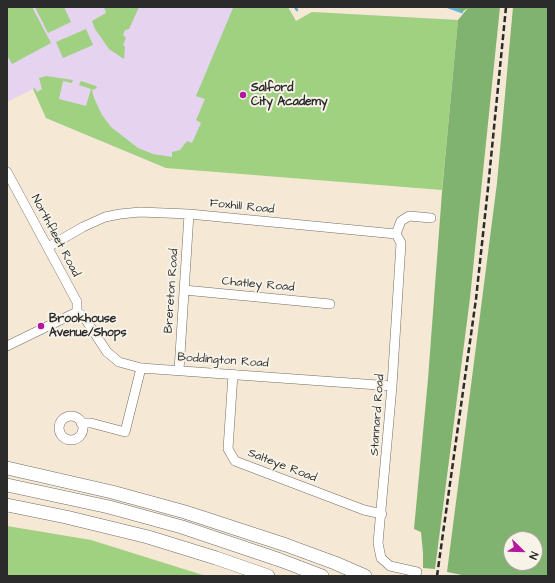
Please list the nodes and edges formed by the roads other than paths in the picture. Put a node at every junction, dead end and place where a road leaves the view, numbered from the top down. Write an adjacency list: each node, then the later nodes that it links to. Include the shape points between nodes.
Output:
1 (7, 172): 5 (street, Northfleet Road)
2 (189, 214): 4 (street, Foxhill Road); 5 (street, Foxhill Road, via 140,212 105,217); 6 (street, Brereton Road)
3 (431, 218): 4 (street, via 409,216 401,221)
4 (396, 234): 13 (street, Stannard Road, via 400,243)
5 (48, 247): 8 (street, Northfleet Road, via 76,302)
6 (184, 290): 7 (street, Chatley Road); 11 (street, Brereton Road)
7 (330, 304)
8 (77, 312): 9 (street); 10 (street, Boddington Road, via 84,317 107,352 119,362)
9 (7, 346)
10 (141, 368): 11 (street, Boddington Road); 14 (street, via 125,432 91,423)
11 (179, 370): 12 (street, Boddington Road)
12 (233, 374): 13 (street, Boddington Road); 18 (street, Salteye Road, via 228,449 235,461 364,510)
13 (392, 386): 18 (street, Stannard Road)
14 (81, 423)
15 (7, 468): 22 (highway, via 185,512 286,545)
16 (7, 485): 21 (highway, via 109,507 182,528)
17 (7, 505): 20 (highway, via 148,537)
18 (382, 514): 19 (street, Stannard Road, via 378,543 381,558 390,566)
19 (417, 572)
20 (268, 576)
21 (322, 576)
22 (365, 576)

